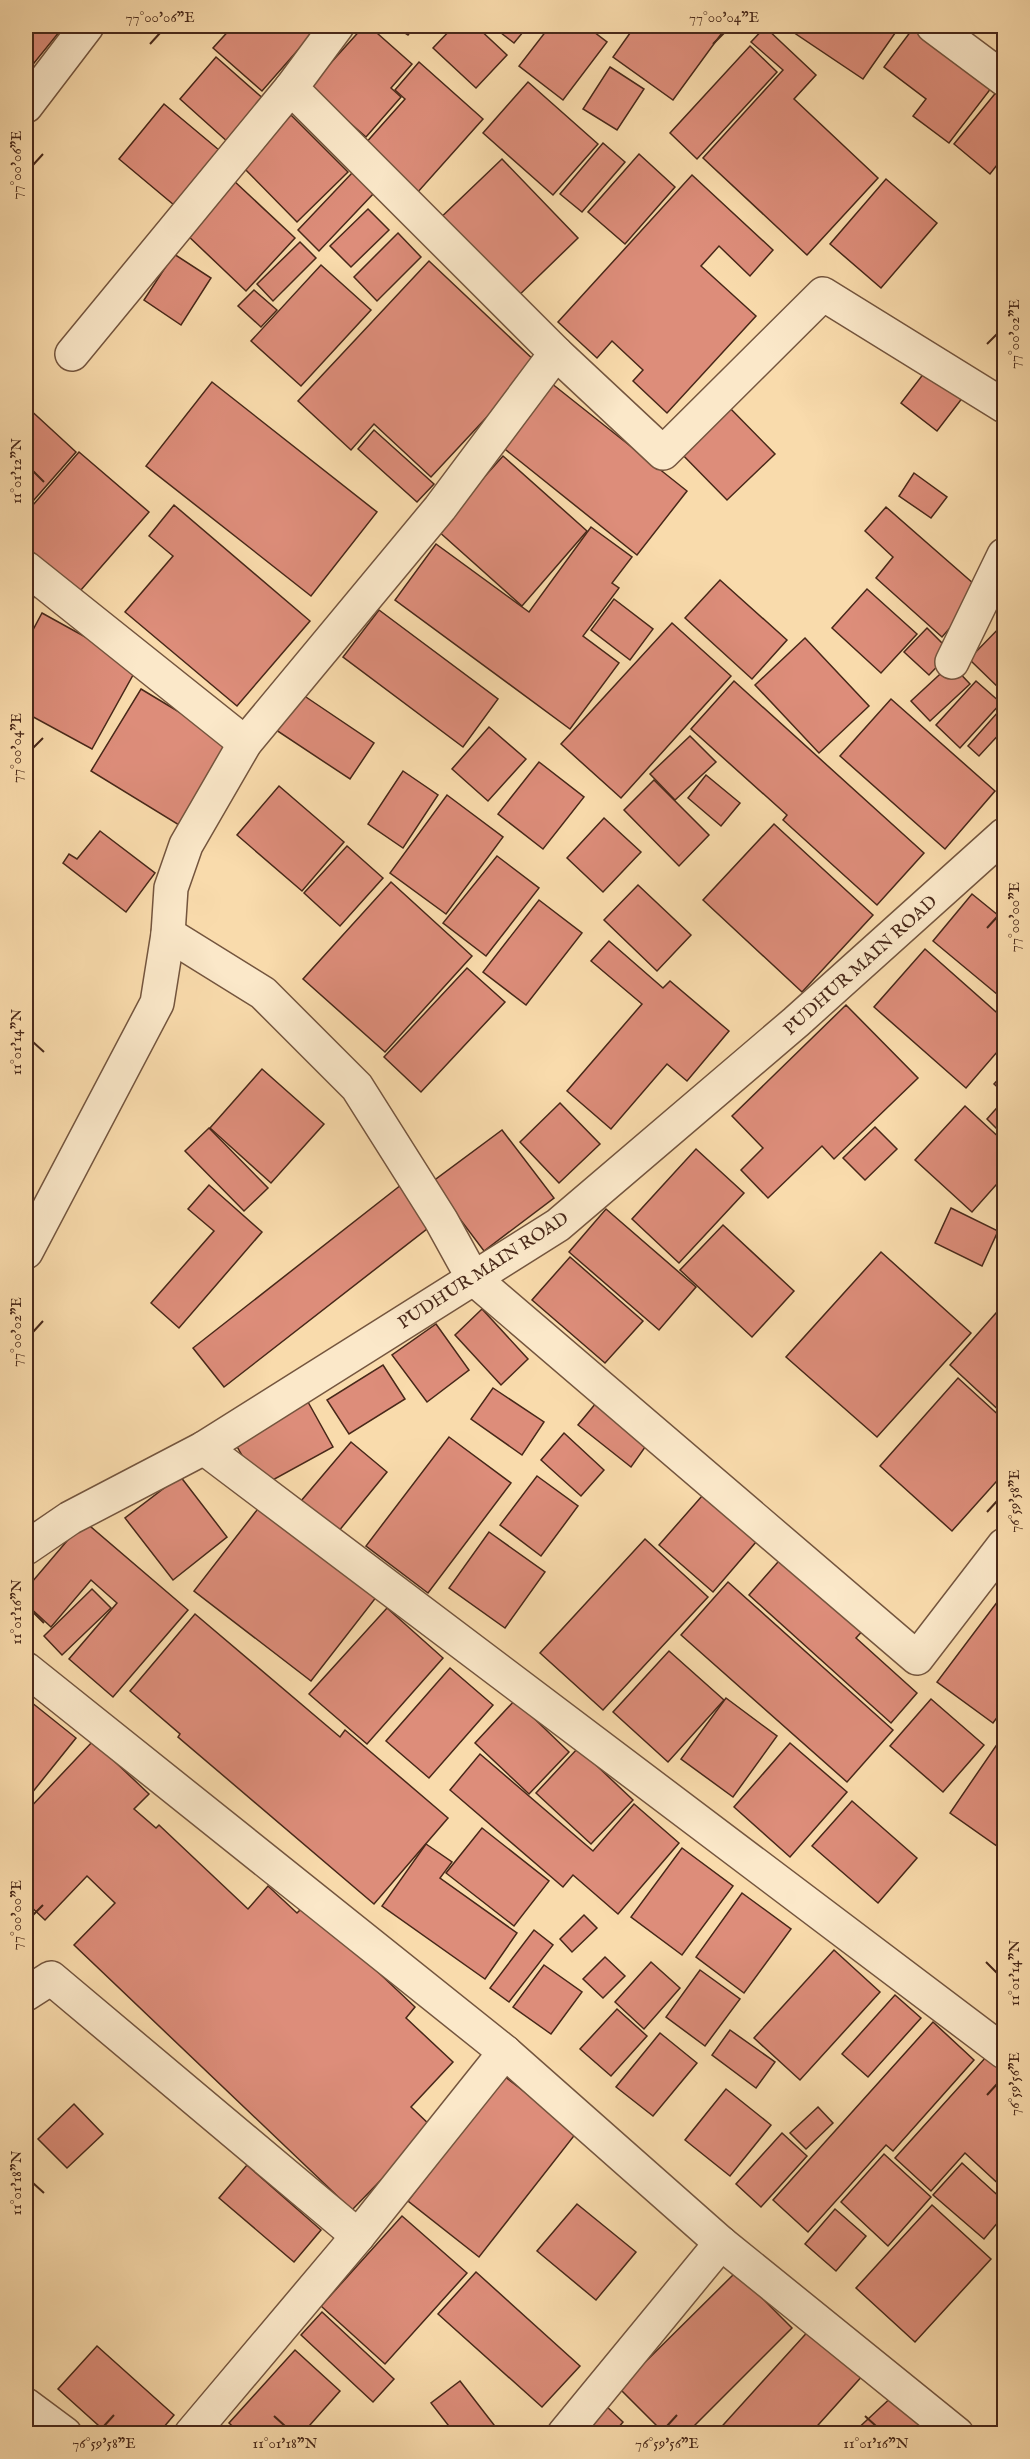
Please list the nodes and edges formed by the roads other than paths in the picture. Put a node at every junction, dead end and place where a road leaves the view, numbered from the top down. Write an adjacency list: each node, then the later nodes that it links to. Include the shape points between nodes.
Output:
1 (87, 26): 6 (street)
2 (337, 26): 5 (street)
3 (933, 26): 4 (street)
4 (1005, 79)
5 (291, 88): 7 (street); 8 (street)
6 (26, 106)
7 (556, 353): 9 (street, via 663,453 823,294); 13 (street, via 440,508)
8 (72, 354)
9 (1005, 406)
10 (1005, 555): 12 (street)
11 (26, 568): 13 (street)
12 (952, 662)
13 (245, 742): 15 (street, via 186,845 171,888)
14 (1005, 835): 17 (street, PUDHUR MAIN ROAD, via 796,1022 558,1225)
15 (168, 934): 16 (street, via 157,1003); 17 (street, via 263,993 357,1087)
16 (26, 1252)
17 (473, 1278): 18 (street, PUDHUR MAIN ROAD); 20 (street, via 917,1658)
18 (204, 1448): 19 (street, PUDHUR MAIN ROAD, via 70,1518); 24 (street)
19 (26, 1548)
20 (1000, 1561)
21 (26, 1669): 23 (street)
22 (26, 1994): 25 (street, via 51,1978)
23 (505, 2052): 25 (street); 26 (street)
24 (1005, 2052)
25 (358, 2236): 29 (street)
26 (721, 2243): 30 (street); 31 (street)
27 (26, 2405): 28 (street)
28 (65, 2433)
29 (191, 2433)
30 (564, 2433)
31 (957, 2433)

